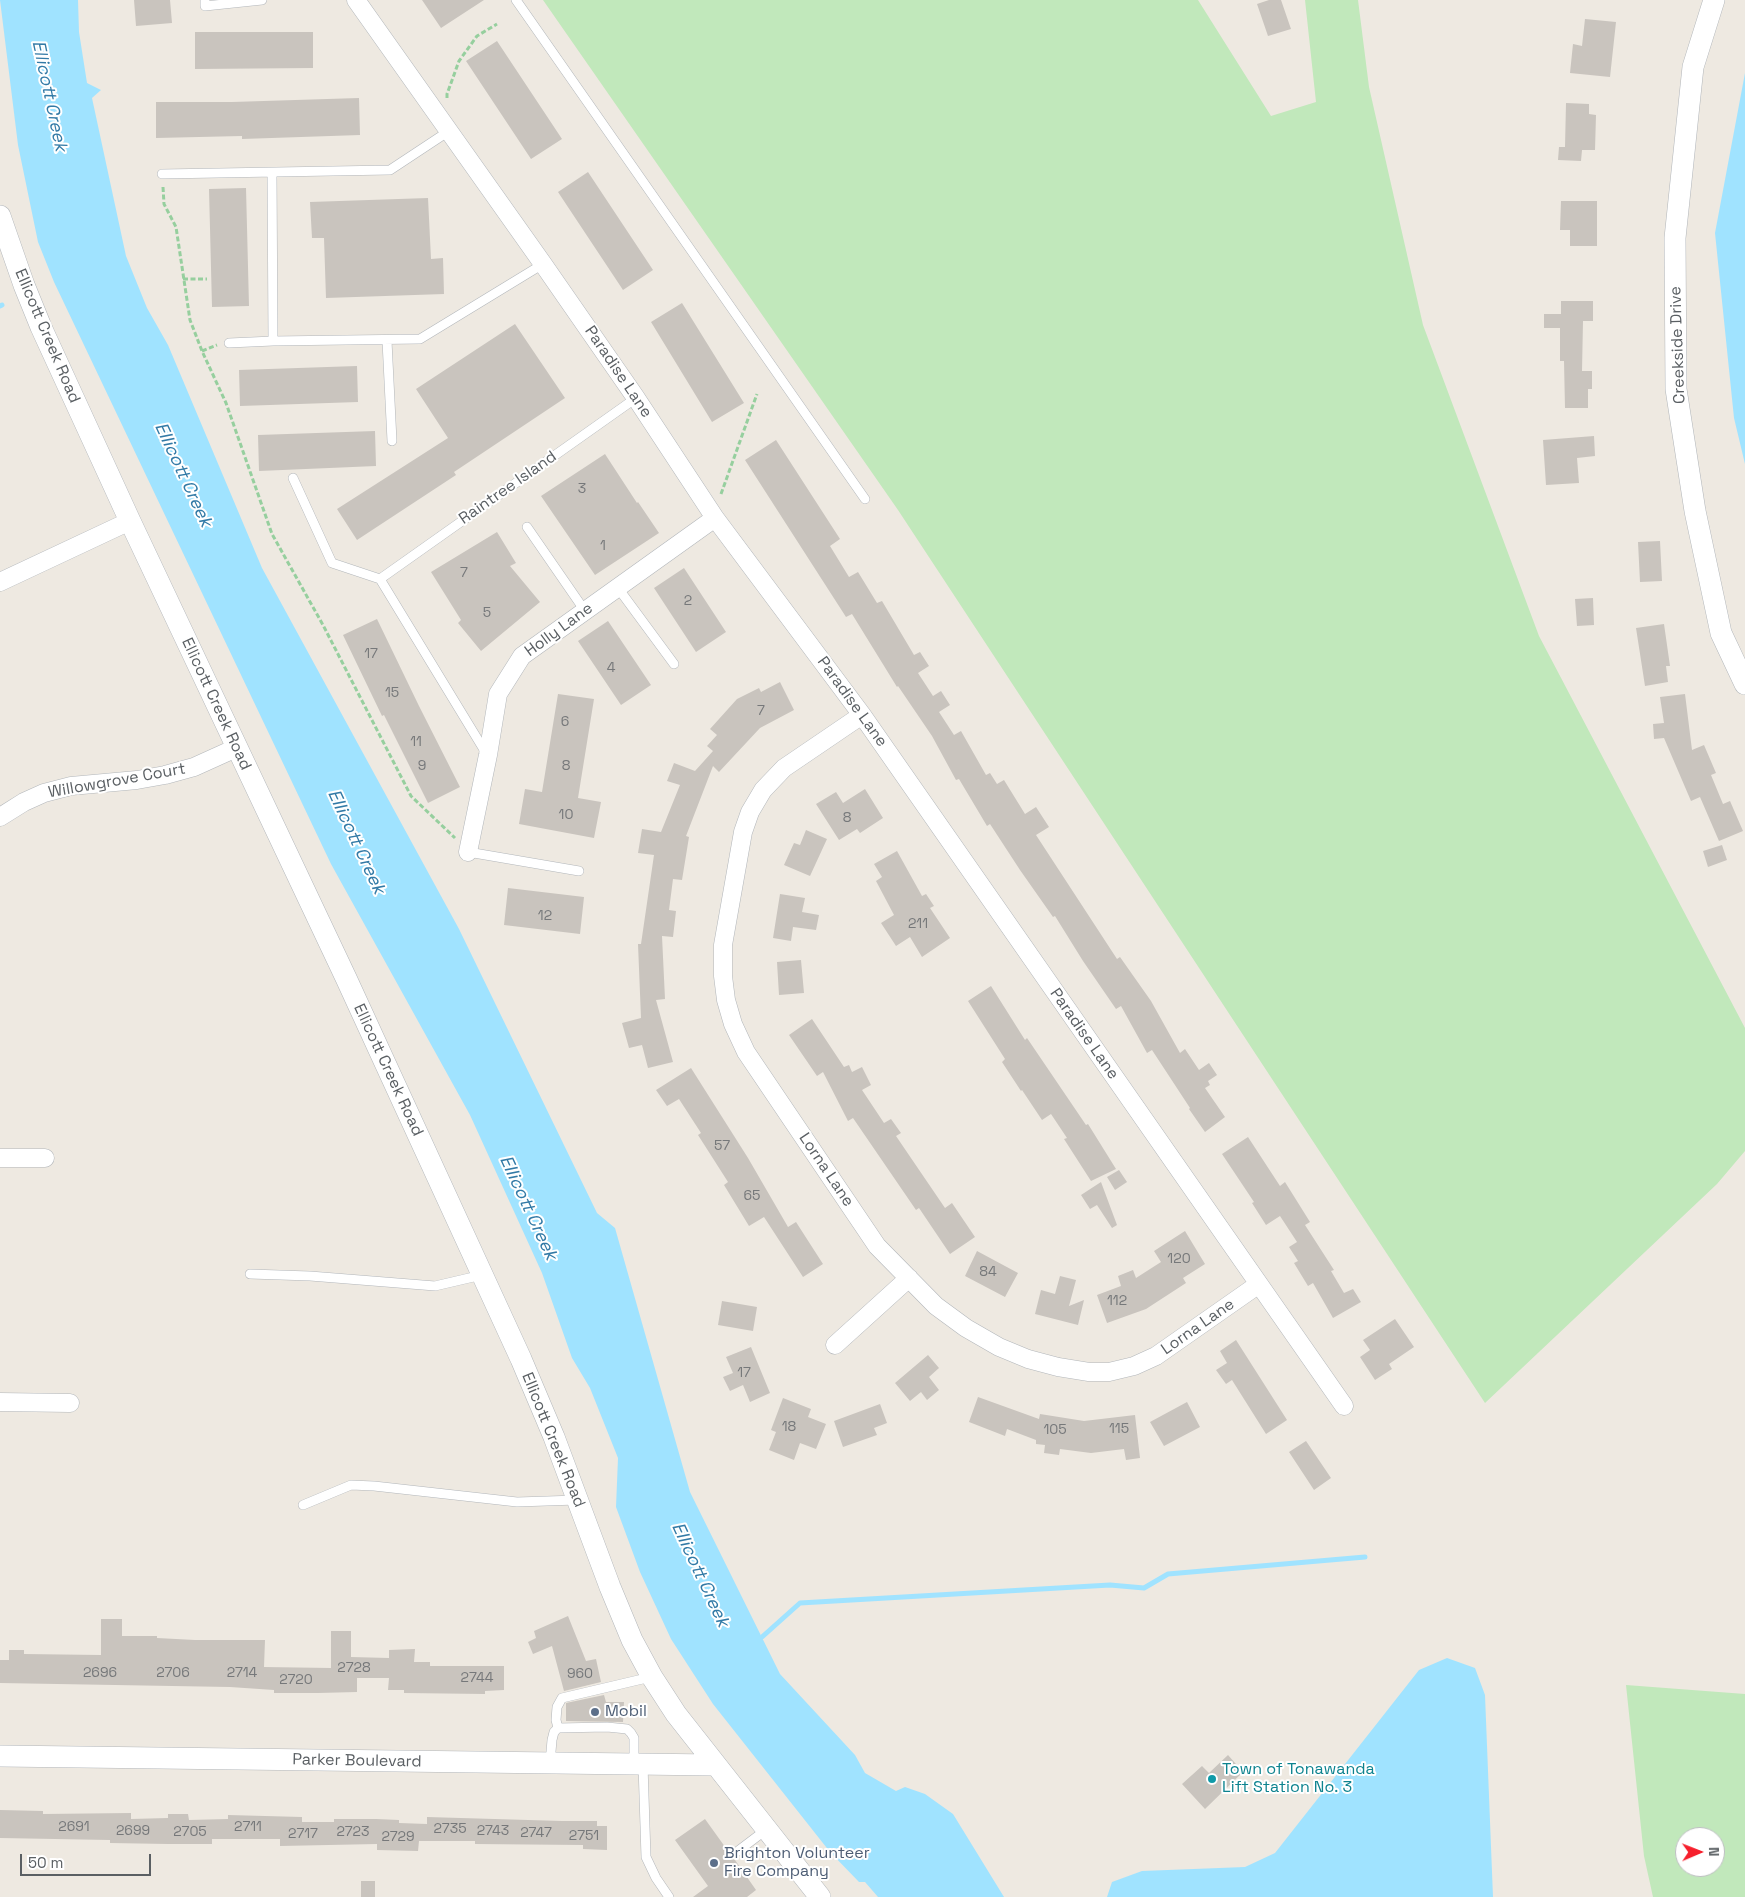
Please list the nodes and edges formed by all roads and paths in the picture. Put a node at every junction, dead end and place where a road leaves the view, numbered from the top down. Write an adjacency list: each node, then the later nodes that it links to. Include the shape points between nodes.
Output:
1 (205, 0): 2 (lane, via 205,6)
2 (262, 0)
3 (356, 0): 7 (street, Paradise Lane)
4 (516, 0): 22 (lane)
5 (1714, 0): 31 (street, Creekside Drive, via 1693,67 1675,238 1676,389 1695,512 1721,634)
6 (497, 24): 7 (path, via 477,36 459,61 447,94)
7 (449, 131): 8 (lane, via 390,170); 11 (street, Paradise Lane)
8 (272, 173): 9 (lane); 14 (lane)
9 (162, 174): 13 (path, via 164,204 176,227)
10 (0, 216): 24 (street, Ellicott Creek Road, via 41,327)
11 (543, 264): 15 (lane, via 420,340); 19 (street, Paradise Lane)
12 (207, 279): 13 (path)
13 (183, 280): 17 (path, via 190,320)
14 (273, 341): 15 (lane); 16 (lane)
15 (387, 341): 20 (lane)
16 (225, 344): 17 (path)
17 (202, 350): 36 (path, via 226,403 272,534 411,796)
18 (757, 394): 23 (path)
19 (636, 398): 23 (street, Paradise Lane); 26 (lane, Raintree Island)
20 (392, 441)
21 (293, 478): 26 (lane, via 332,563)
22 (865, 499)
23 (715, 518): 28 (street, Holly Lane); 32 (street, Paradise Lane)
24 (130, 521): 27 (street); 33 (street, Ellicott Creek Road)
25 (527, 527): 29 (lane)
26 (380, 579): 34 (lane)
27 (0, 582)
28 (618, 588): 29 (street, Holly Lane); 30 (lane)
29 (585, 611): 34 (street, Holly Lane, via 522,656 498,694)
30 (674, 664)
31 (1745, 684)
32 (862, 714): 42 (street, Lorna Lane, via 784,768 763,790 750,812 743,832 723,945 723,976 733,1024 746,1052 877,1246); 43 (street, Paradise Lane)
33 (236, 748): 35 (street, Willowgrove Court, via 194,767 165,775 70,786 44,793); 41 (street, Ellicott Creek Road)
34 (488, 755): 36 (street, Holly Lane)
35 (0, 817)
36 (468, 852): 37 (lane)
37 (579, 871)
38 (0, 1158): 39 (street)
39 (46, 1158)
40 (250, 1274): 41 (lane, via 435,1286)
41 (482, 1275): 48 (street, Ellicott Creek Road, via 554,1437)
42 (909, 1278): 43 (street, Lorna Lane, via 936,1306 999,1347 1058,1368 1089,1372 1109,1372 1156,1356); 44 (street)
43 (1259, 1284): 47 (street, Paradise Lane)
44 (835, 1345)
45 (0, 1402): 46 (street)
46 (70, 1403)
47 (1344, 1406)
48 (577, 1500): 49 (lane, via 517,1502 351,1485); 50 (street, Ellicott Creek Road, via 629,1631)
49 (303, 1505)
50 (652, 1677): 51 (lane, via 562,1698 557,1707); 55 (street, Ellicott Creek Road)
51 (558, 1728): 53 (lane, via 552,1740); 54 (lane, via 627,1729 634,1738)
52 (0, 1756): 53 (street, Parker Boulevard)
53 (550, 1764): 54 (street, Parker Boulevard)
54 (638, 1765): 55 (street, Parker Boulevard); 58 (lane, via 646,1857)
55 (714, 1766): 56 (street, Ellicott Creek Road)
56 (767, 1829): 57 (lane); 59 (street, Ellicott Creek Road)
57 (734, 1854)
58 (669, 1897)
59 (820, 1897)

